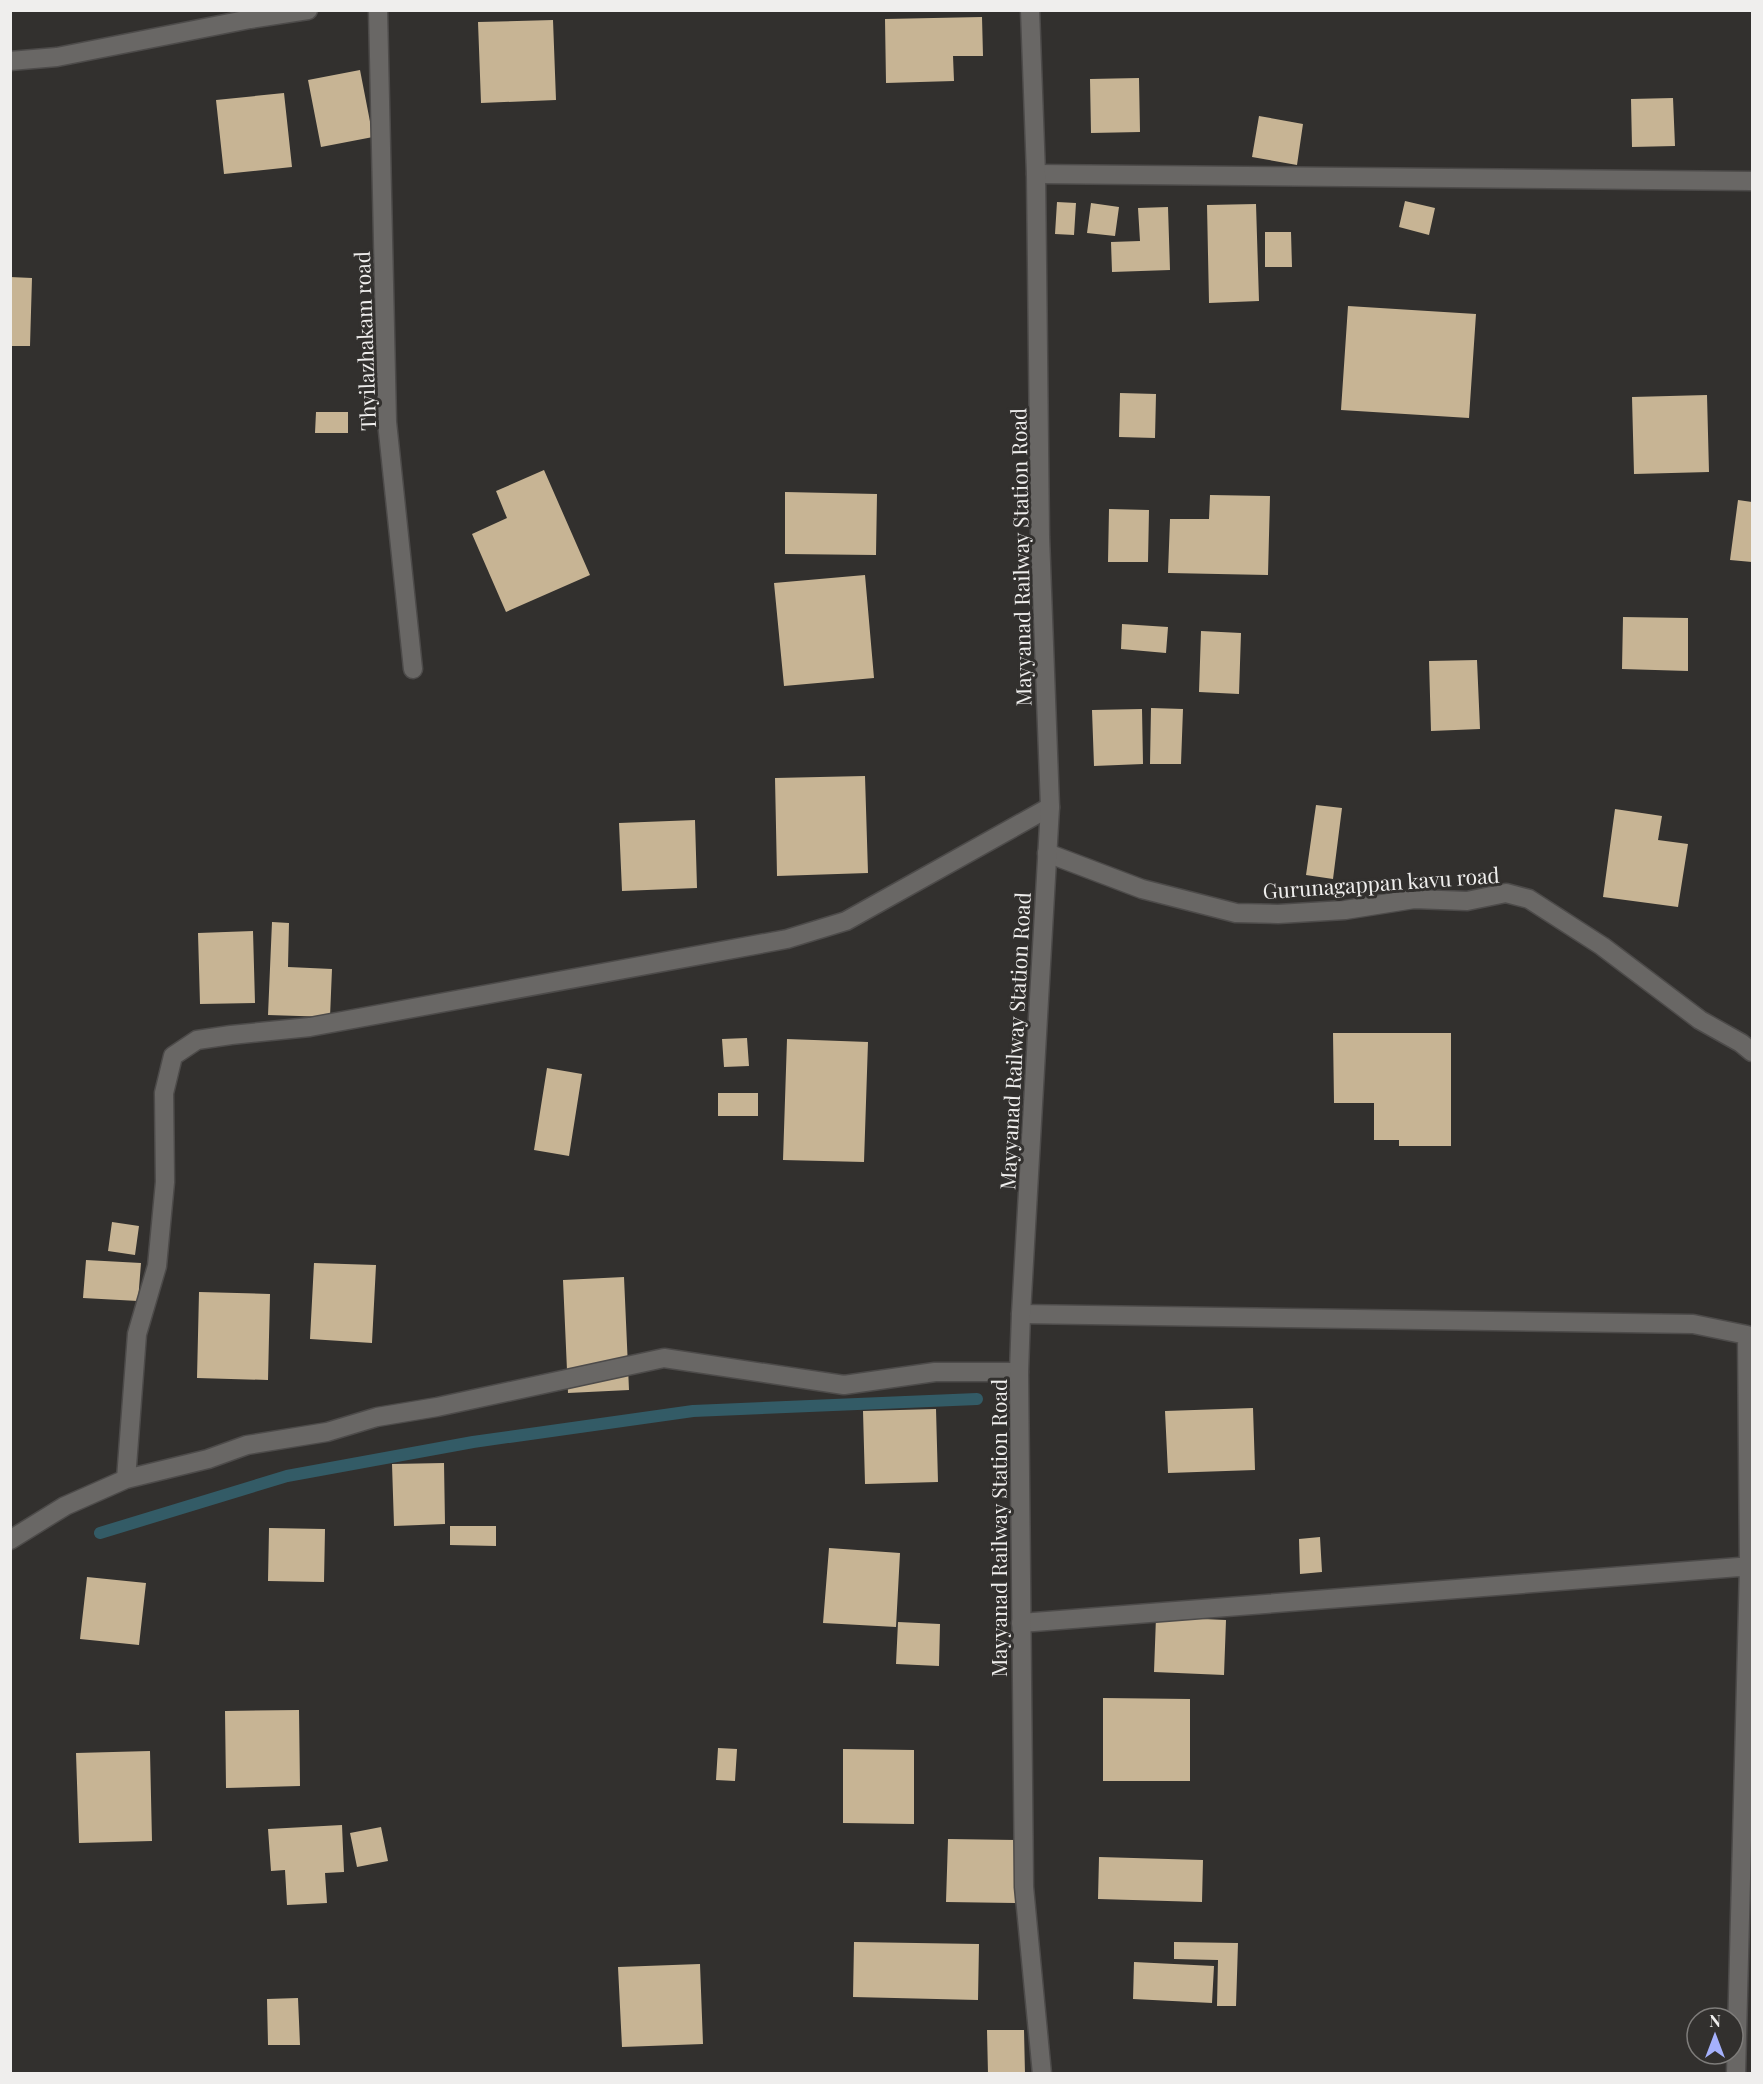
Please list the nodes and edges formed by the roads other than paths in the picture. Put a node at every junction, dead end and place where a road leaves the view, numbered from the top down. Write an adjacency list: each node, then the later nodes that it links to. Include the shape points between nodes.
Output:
1 (308, 10): 4 (street, via 57,57)
2 (378, 10): 7 (street, Thyilazhakam road, via 387,422)
3 (1030, 10): 5 (street, Mayyanad Railway Station Road)
4 (10, 61)
5 (1036, 174): 6 (street); 8 (street, Mayyanad Railway Station Road, via 1040,537)
6 (1752, 181)
7 (413, 669)
8 (1050, 807): 9 (street, Mayyanad Railway Station Road); 14 (street, via 846,921 787,939 310,1027 197,1040 173,1056 164,1093 165,1182 157,1266 137,1334)
9 (1047, 853): 10 (street, Gurunagappan kavu road, via 1142,889 1236,913 1345,910 1414,898 1467,900 1506,893 1529,898 1602,946 1700,1020); 11 (street, Mayyanad Railway Station Road)
10 (1752, 1052)
11 (1021, 1314): 12 (street, via 1693,1324 1747,1335); 13 (street, Mayyanad Railway Station Road)
12 (1750, 1339): 16 (street)
13 (1019, 1372): 14 (street, via 935,1372 844,1385 664,1358 377,1417 327,1432 247,1445 208,1460); 17 (street, Mayyanad Railway Station Road)
14 (126, 1479): 15 (street, via 65,1506)
15 (10, 1540)
16 (1751, 1566): 17 (street); 19 (street)
17 (1021, 1623): 18 (street, Mayyanad Railway Station Road, via 1024,1887)
18 (1042, 2073)
19 (1736, 2073)

